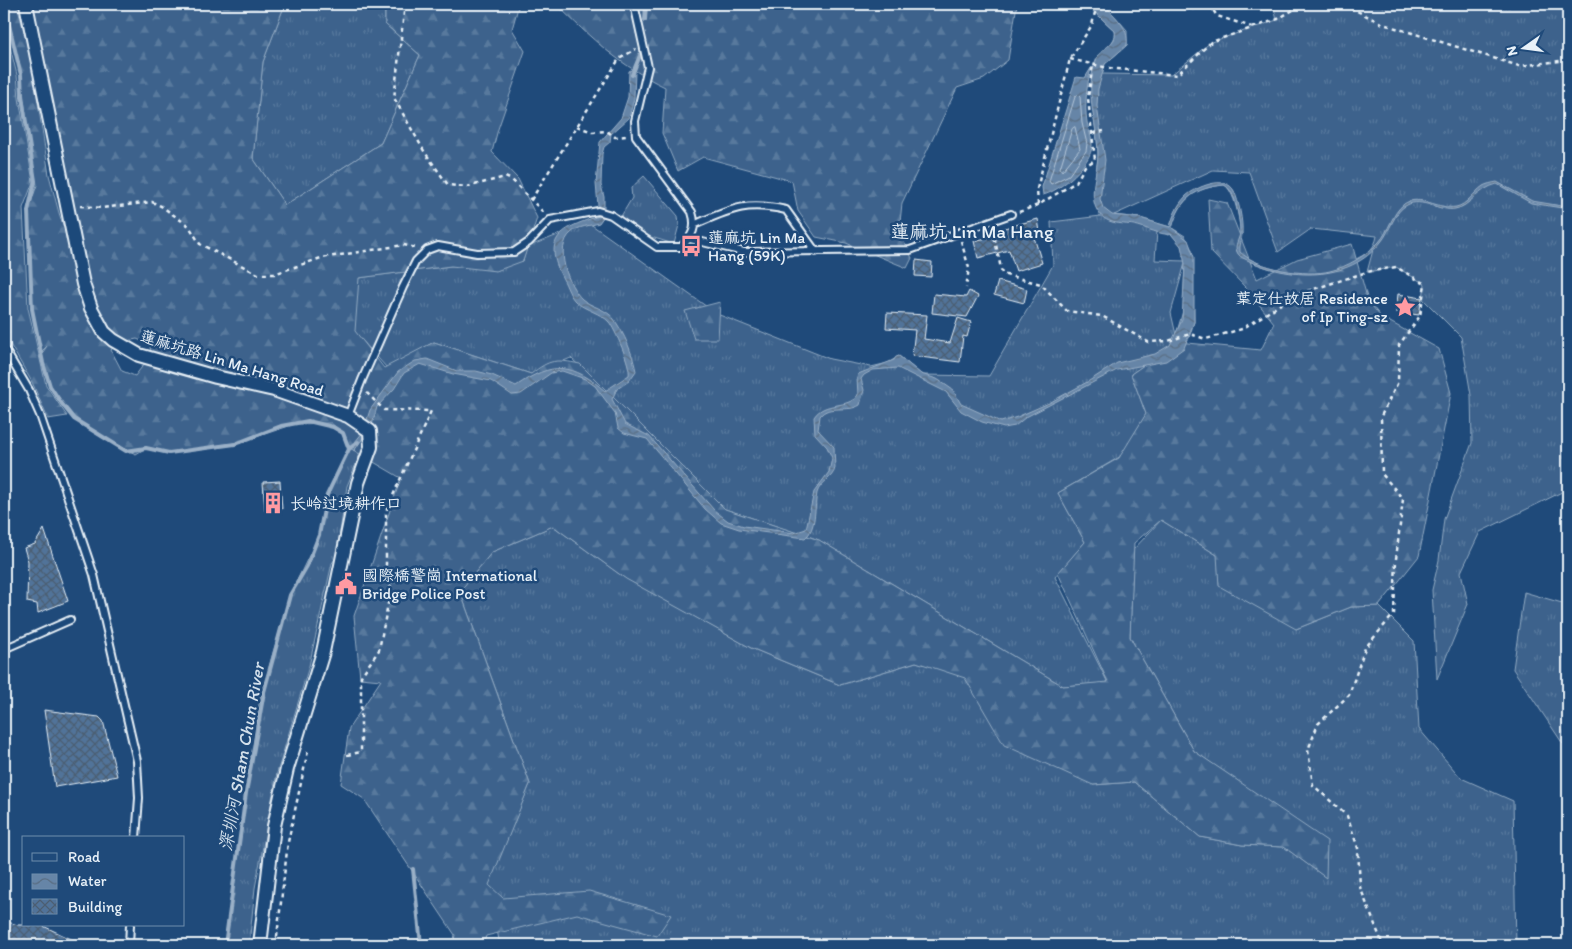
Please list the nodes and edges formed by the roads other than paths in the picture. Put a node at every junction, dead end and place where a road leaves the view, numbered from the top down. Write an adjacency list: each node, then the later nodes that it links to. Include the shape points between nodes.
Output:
1 (26, 4): 8 (street, 蓮麻坑路 Lin Ma Hang Road, via 83,284 104,332 140,355 274,390)
2 (634, 4): 4 (lane, via 648,67 635,121 636,136 688,205)
3 (1011, 214): 6 (lane, via 910,250)
4 (696, 224): 5 (lane); 6 (lane, via 736,207 766,206 786,210)
5 (690, 239): 6 (lane, via 744,252); 8 (lane, via 681,247 657,247 611,215 598,211 550,220 514,252 477,253 438,246 427,250 416,261 403,287)
6 (816, 252)
7 (4, 348): 11 (lane, via 40,415 94,575 137,761)
8 (348, 416): 14 (street, 蓮麻坑路 Lin Ma Hang Road, via 366,428 371,447 358,483 323,652 287,769 274,826)
9 (70, 620): 10 (lane)
10 (4, 649)
11 (136, 836)
12 (130, 926): 13 (lane)
13 (130, 945)
14 (260, 945)

